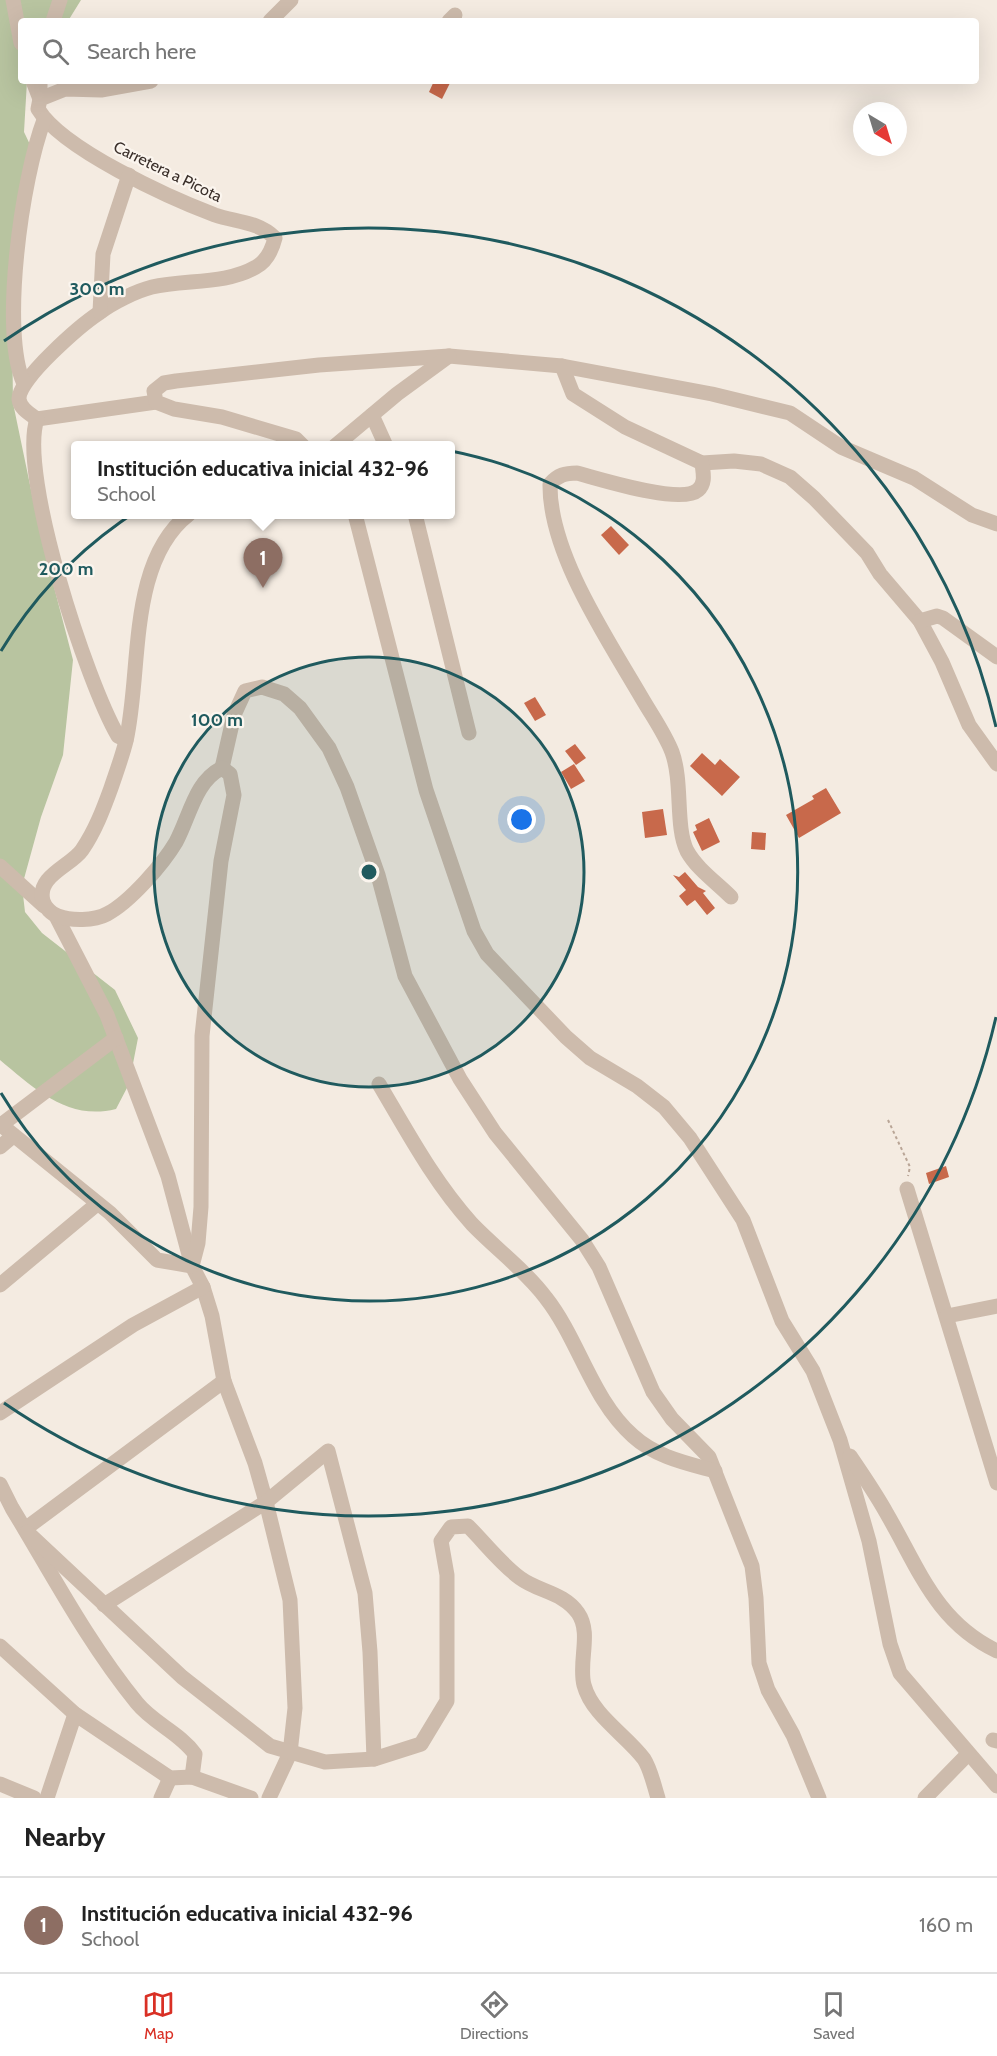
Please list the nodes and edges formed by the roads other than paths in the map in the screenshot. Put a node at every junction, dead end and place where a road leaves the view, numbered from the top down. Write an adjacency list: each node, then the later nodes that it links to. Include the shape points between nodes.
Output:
1 (13, 0): 6 (street)
2 (60, 0): 4 (street)
3 (291, 0): 5 (street)
4 (54, 18)
5 (274, 18)
6 (18, 27)
7 (34, 84): 10 (street)
8 (40, 84): 10 (street)
9 (134, 84): 10 (street, via 101,90 65,89)
10 (40, 99): 11 (street, via 38,109)
11 (45, 120): 12 (street, Carretera a Picota, via 72,143); 16 (street, via 27,171 12,237 8,287 7,329 17,374)
12 (129, 175): 13 (street, via 103,254); 13 (street, Carretera a Picota, via 217,216 260,227 274,238 273,249 256,267 226,277 150,287)
13 (100, 312): 16 (street, Carretera a Picota)
14 (449, 356): 15 (street); 17 (street, via 319,365 164,383 154,391); 18 (street)
15 (562, 366): 23 (street, via 573,394 625,427); 27 (street, via 790,413 841,447 914,478 972,515)
16 (24, 384): 19 (street, via 19,399 22,409)
17 (156, 402): 19 (street); 20 (street, via 222,417)
18 (372, 415): 21 (street); 22 (street)
19 (37, 419): 31 (street, via 33,430 34,458 48,538 92,683 118,736)
20 (298, 441)
21 (341, 441)
22 (384, 441)
23 (702, 463): 28 (street, via 761,464 790,477 839,521); 35 (street, via 702,484 688,494 644,490 577,473 556,477 550,484 550,494 556,529 590,606 671,749 686,848 695,863)
24 (182, 519): 31 (street, via 163,542 148,577)
25 (356, 519): 51 (street, via 426,790 474,932 487,954 566,1037 590,1058 664,1107 690,1138 743,1220 777,1312 813,1371)
26 (416, 519): 30 (street)
27 (997, 524)
28 (920, 621): 29 (street, via 943,618); 32 (street, via 969,725)
29 (997, 657)
30 (469, 734)
31 (126, 740): 36 (street, via 94,832 80,853 44,886 41,895)
32 (997, 764)
33 (222, 768): 36 (street, via 208,774 174,844 128,897 106,915 77,920); 44 (street, via 230,774 234,795 221,861 202,1036 201,1207); 52 (street, via 234,715 245,691 262,687 284,694 300,708 329,748 374,866 405,976 460,1078 495,1133 582,1240 599,1267 653,1392 672,1419 709,1457)
34 (0, 866): 36 (street)
35 (731, 897)
36 (50, 911): 37 (street)
37 (116, 1038): 39 (street); 44 (street, via 168,1176)
38 (379, 1084): 52 (street, via 435,1179 473,1224 546,1297 619,1421 633,1436 667,1458)
39 (1, 1124): 40 (street)
40 (13, 1136): 41 (street); 43 (street)
41 (0, 1147)
42 (907, 1190): 48 (street)
43 (97, 1204): 44 (street, via 157,1260); 45 (street)
44 (192, 1266): 46 (street)
45 (0, 1285)
46 (203, 1287): 49 (street); 50 (street, via 133,1325)
47 (997, 1306): 48 (street)
48 (947, 1316): 54 (street)
49 (224, 1381): 55 (street); 56 (street)
50 (0, 1413)
51 (840, 1440): 59 (street, via 888,1515 930,1594 966,1634); 62 (street, via 900,1673)
52 (716, 1471): 68 (street, via 752,1566 759,1663 768,1690 793,1735)
53 (0, 1484): 56 (street)
54 (997, 1484)
55 (266, 1502): 57 (street); 61 (street, via 290,1600 295,1708); 63 (street, via 328,1451 365,1593)
56 (26, 1530): 57 (street); 64 (street, via 113,1671 156,1723 195,1754)
57 (104, 1605): 61 (street, via 232,1718 270,1746)
58 (0, 1647): 60 (street)
59 (997, 1651)
60 (75, 1714): 65 (street); 70 (street)
61 (290, 1753): 63 (street, via 325,1762); 73 (street)
62 (968, 1754): 67 (street); 75 (street)
63 (374, 1759): 74 (street, via 421,1744 447,1701 447,1575 441,1541 451,1527 468,1526 518,1577 559,1596 579,1615 584,1631 584,1686 616,1731 645,1761)
64 (192, 1777): 65 (street); 72 (street)
65 (170, 1778): 71 (street)
66 (0, 1784): 69 (street)
67 (997, 1786)
68 (815, 1796)
69 (34, 1798)
70 (46, 1798)
71 (162, 1798)
72 (250, 1798)
73 (269, 1798)
74 (658, 1798)
75 (925, 1798)

